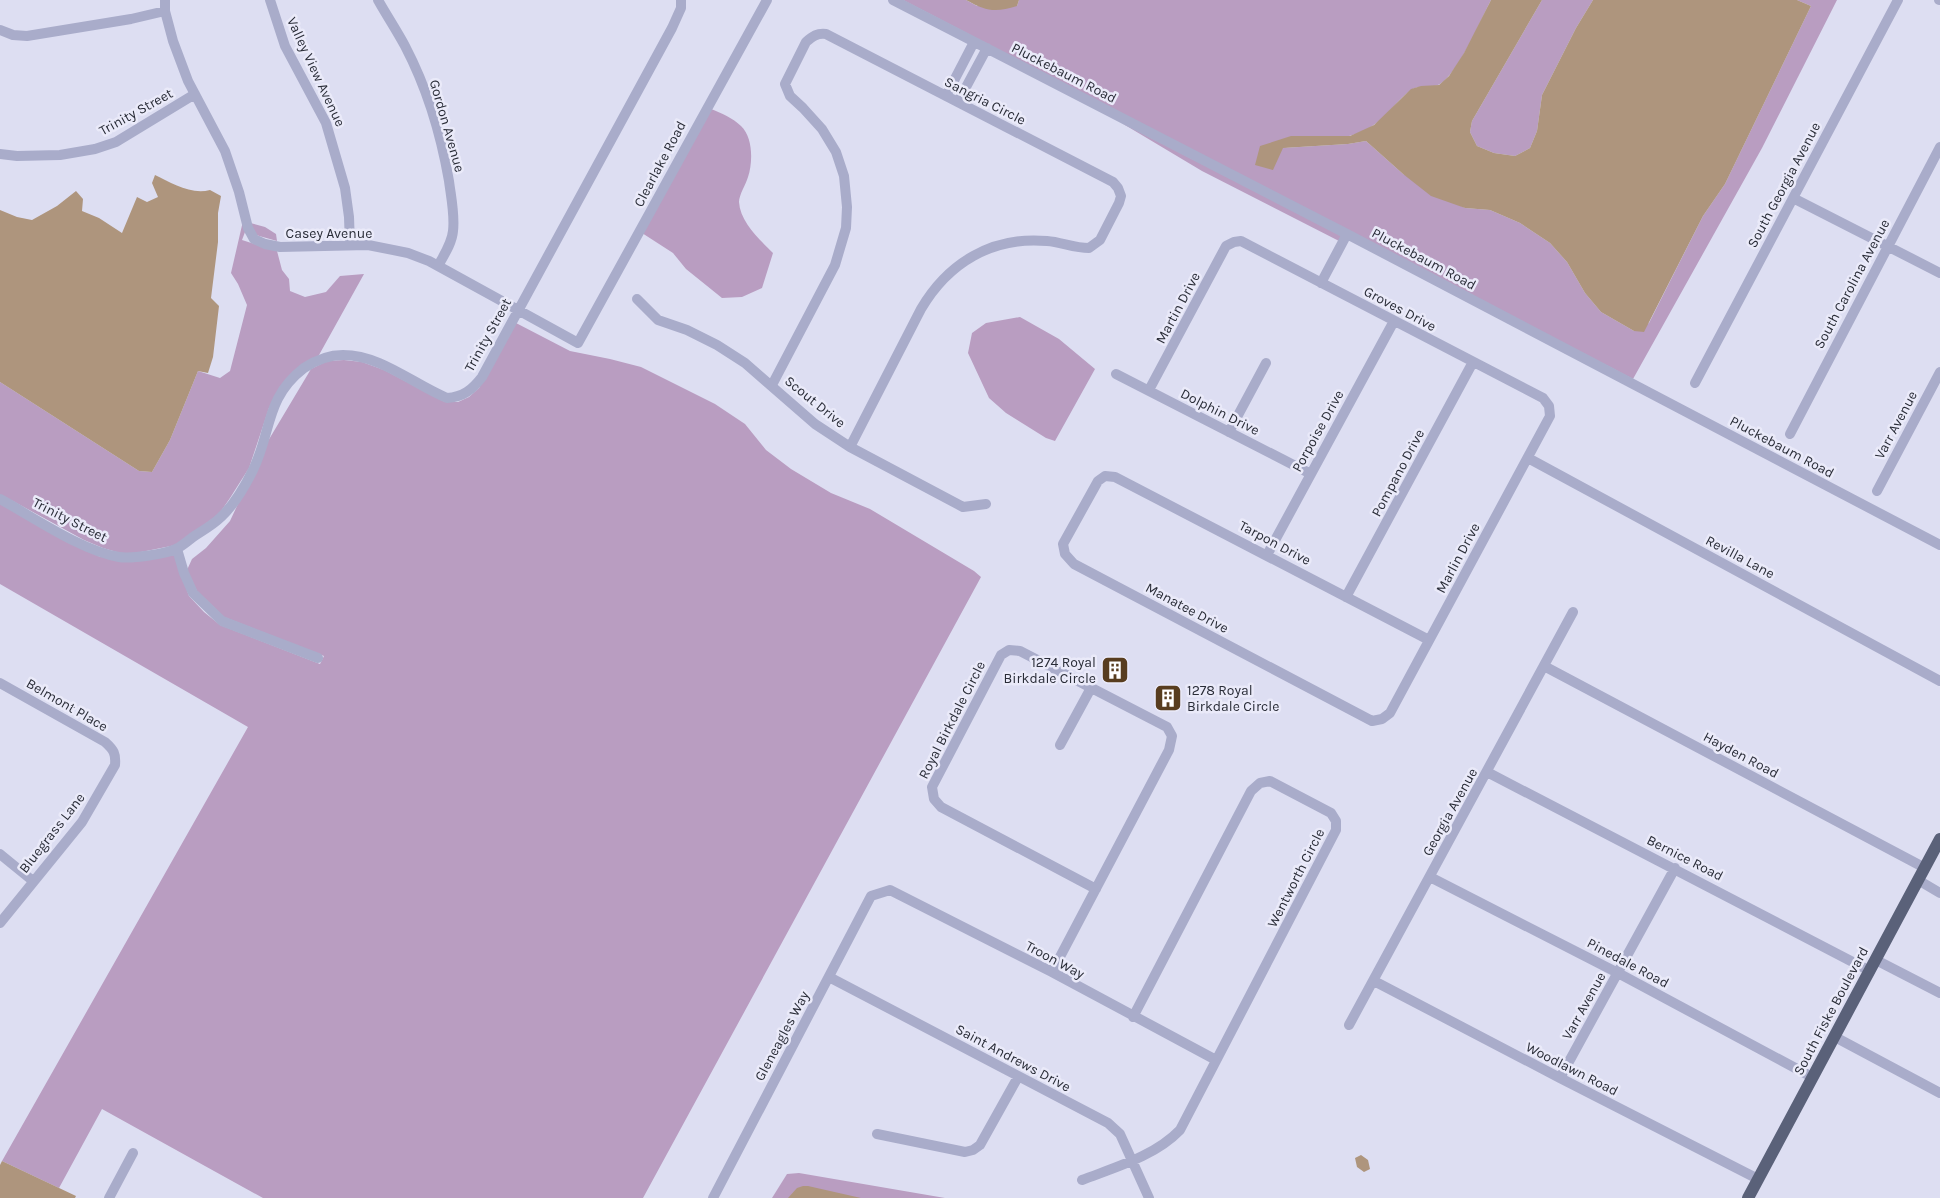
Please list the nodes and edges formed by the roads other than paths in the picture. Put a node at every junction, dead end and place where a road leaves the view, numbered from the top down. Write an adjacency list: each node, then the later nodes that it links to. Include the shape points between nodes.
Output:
1 (165, 0): 8 (street, Casey Avenue)
2 (270, 0): 20 (street, Valley View Avenue, via 285,46 326,123 345,188)
3 (378, 0): 22 (street, Gordon Avenue, via 420,77 445,160 454,229)
4 (681, 0): 26 (street, Trinity Street, via 672,28)
5 (767, 0): 28 (street, Clearlake Road)
6 (893, 0): 10 (street, Pluckebaum Road)
7 (1898, 0): 17 (street, South Georgia Avenue)
8 (165, 11): 9 (street, via 27,36); 12 (street, Casey Avenue, via 173,41)
9 (0, 30)
10 (974, 42): 11 (street, Pluckebaum Road); 13 (street)
11 (987, 48): 14 (street); 18 (street, Pluckebaum Road)
12 (195, 94): 16 (street, Trinity Street, via 116,142 60,155); 20 (street, Casey Avenue, via 225,150 254,239 280,247)
13 (946, 96): 14 (street, Sangria Circle); 34 (street, Sangria Circle, via 826,34 818,33 806,42 788,76 786,90 822,129 836,152 844,176 846,228 835,266)
14 (958, 102): 39 (street, Sangria Circle, via 1113,182 1121,196 1119,203 1100,240 1088,248 1046,240 998,245 968,258 948,274 921,309)
15 (1940, 147): 21 (street, South Carolina Avenue)
16 (0, 154)
17 (1793, 198): 21 (street); 33 (street, South Georgia Avenue)
18 (1347, 234): 24 (street); 46 (street, Pluckebaum Road)
19 (1234, 242): 24 (street, Groves Drive, via 1241,241); 35 (street, Martin Drive, via 1226,246)
20 (350, 245): 22 (street, Casey Avenue, via 393,249)
21 (1888, 246): 23 (street); 38 (street, South Carolina Avenue)
22 (438, 266): 26 (street, Casey Avenue)
23 (1940, 273)
24 (1321, 283): 27 (street, Groves Drive)
25 (637, 299): 34 (street, Scout Drive, via 658,320 717,345)
26 (518, 309): 28 (street, Casey Avenue); 47 (street, Trinity Street, via 482,377 467,393 458,397 447,398 386,366 363,358 326,357 310,364 281,392 253,470 233,501 221,517)
27 (1394, 321): 29 (street, Groves Drive); 41 (street, Porpoise Drive)
28 (578, 343)
29 (1473, 362): 36 (street, Groves Drive, via 1543,398); 49 (street, Pompano Drive)
30 (1266, 363): 37 (street)
31 (1940, 372): 43 (street, Varr Avenue)
32 (1116, 374): 35 (street, Dolphin Drive)
33 (1695, 384)
34 (772, 385): 39 (street, Scout Drive, via 815,424)
35 (1149, 390): 37 (street, Dolphin Drive)
36 (1549, 406): 40 (street, Marlin Drive, via 1550,416)
37 (1229, 432): 41 (street, Dolphin Drive)
38 (1790, 434)
39 (850, 447): 45 (street, Scout Drive, via 963,507)
40 (1528, 458): 51 (street, Marlin Drive); 54 (street, Revilla Lane)
41 (1311, 474): 48 (street, Porpoise Drive)
42 (1105, 476): 48 (street, Tarpon Drive, via 1115,477); 57 (street, Manatee Drive, via 1098,481 1063,544 1065,554 1074,564 1372,721)
43 (1877, 491)
44 (0, 499): 47 (street, Trinity Street, via 101,552 136,557)
45 (986, 504)
46 (1940, 545)
47 (177, 549): 52 (street, via 193,593 222,621)
48 (1267, 554): 49 (street, Tarpon Drive)
49 (1346, 597): 51 (street, Tarpon Drive)
50 (1573, 612): 53 (street, Georgia Avenue)
51 (1429, 640): 57 (street, Marlin Drive, via 1390,713)
52 (318, 658)
53 (1544, 666): 60 (street, Georgia Avenue); 64 (street, Hayden Road)
54 (1940, 681)
55 (0, 683): 59 (street, Belmont Place, via 105,742)
56 (1090, 688): 58 (street); 68 (street, Royal Birkdale Circle, via 1167,727 1172,736 1169,750); 68 (street, Royal Birkdale Circle, via 1020,651 1009,650 1001,655 932,787 934,799 941,807)
57 (1382, 719)
58 (1060, 746)
59 (116, 755): 67 (street, Bluegrass Lane, via 115,765 82,822)
60 (1487, 772): 63 (street, Bernice Road); 65 (street, Georgia Avenue)
61 (1940, 839): 64 (main road, South Fiske Boulevard)
62 (0, 854): 67 (street)
63 (1675, 868): 72 (street, Bernice Road); 74 (street, Varr Avenue)
64 (1925, 868): 66 (main road, South Fiske Boulevard)
65 (1430, 877): 74 (street, Pinedale Road); 76 (street, Georgia Avenue)
66 (1918, 880): 70 (street); 72 (main road, South Fiske Boulevard)
67 (33, 881): 71 (street, Bluegrass Lane)
68 (1096, 889): 73 (street, Royal Birkdale Circle)
69 (880, 892): 73 (street, Troon Way, via 890,890); 75 (street, Gleneagles Way, via 871,896)
70 (1940, 892)
71 (0, 923)
72 (1873, 965): 77 (street, Bernice Road); 80 (main road, South Fiske Boulevard)
73 (1052, 972): 78 (street, Troon Way)
74 (1618, 973): 83 (street, Pinedale Road); 84 (street, Varr Avenue)
75 (828, 977): 82 (street, Saint Andrews Drive); 92 (street, Gleneagles Way)
76 (1374, 981): 79 (street, Georgia Avenue); 84 (street, Woodlawn Road)
77 (1940, 993)
78 (1133, 1017): 81 (street, Troon Way); 81 (street, Wentworth Circle, via 1251,791 1260,783 1270,781 1331,813 1336,821 1336,830)
79 (1349, 1025)
80 (1835, 1037): 83 (main road, South Fiske Boulevard); 85 (street)
81 (1216, 1060): 88 (street, Wentworth Circle, via 1180,1130 1169,1142)
82 (1018, 1077): 86 (street, via 980,1144 973,1150 965,1152); 88 (street, Saint Andrews Drive, via 1108,1123 1120,1134)
83 (1812, 1077): 90 (main road, South Fiske Boulevard)
84 (1560, 1078): 90 (street, Woodlawn Road)
85 (1940, 1093)
86 (876, 1134)
87 (133, 1153): 91 (street)
88 (1131, 1161): 89 (street, Wentworth Circle); 93 (street, Saint Andrews Drive)
89 (1082, 1180)
90 (1758, 1180): 94 (main road, South Fiske Boulevard)
91 (109, 1198)
92 (713, 1198)
93 (1149, 1198)
94 (1748, 1198)

